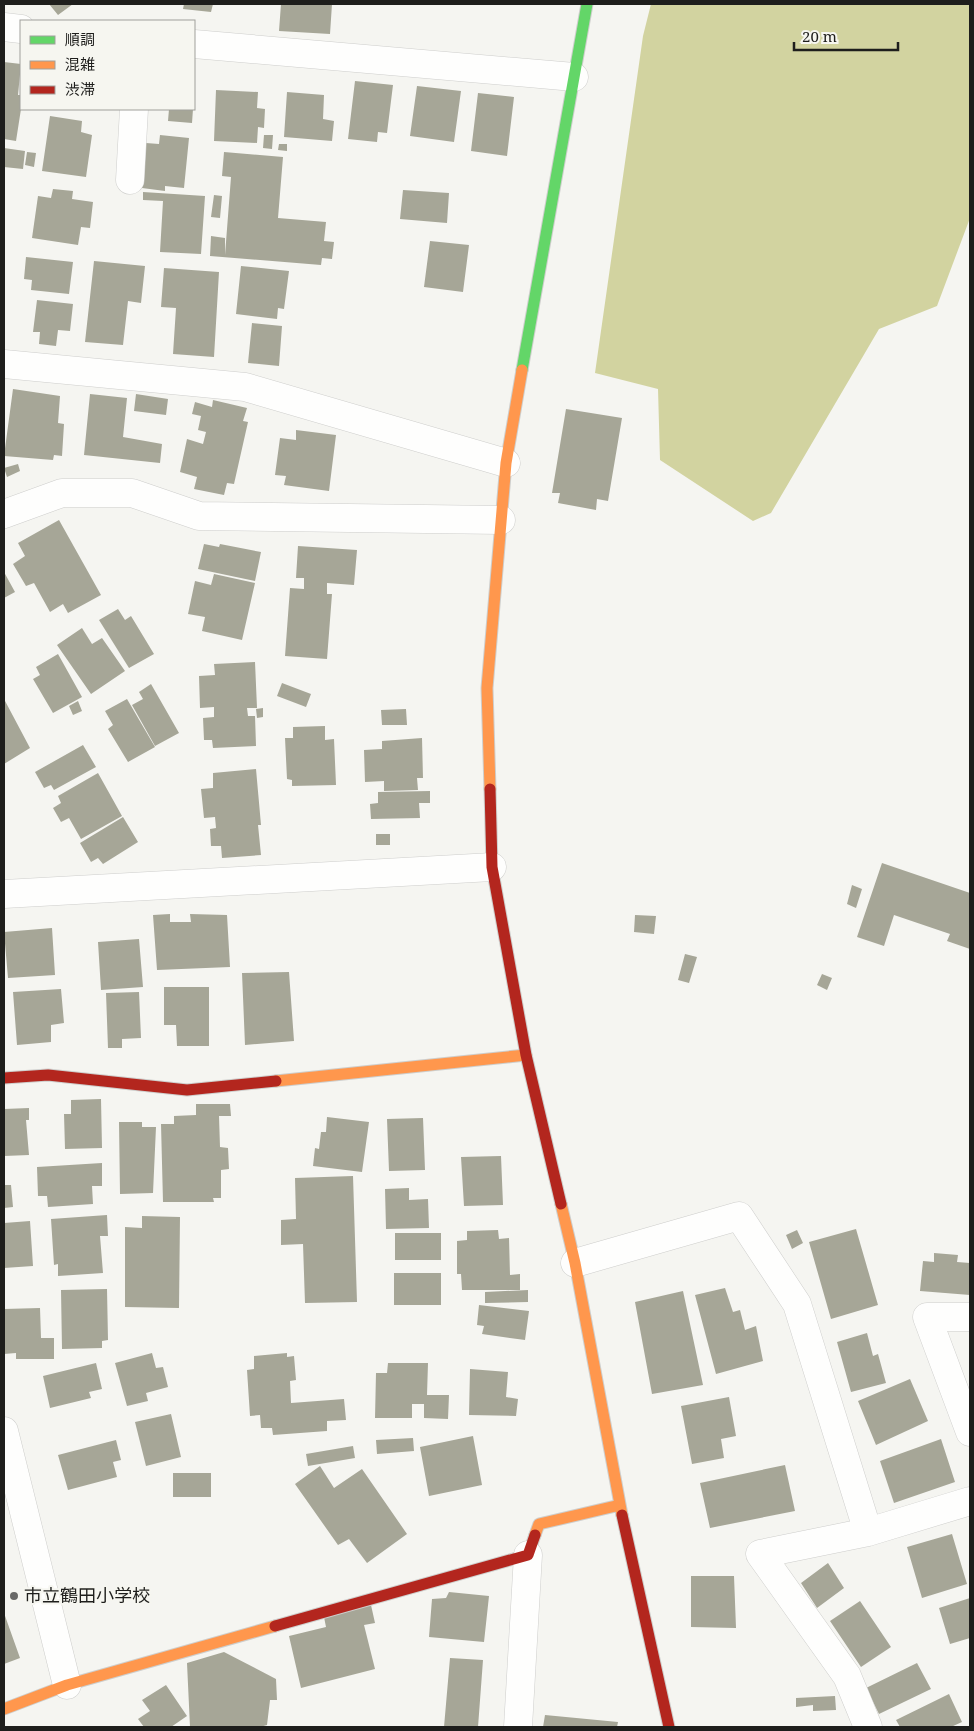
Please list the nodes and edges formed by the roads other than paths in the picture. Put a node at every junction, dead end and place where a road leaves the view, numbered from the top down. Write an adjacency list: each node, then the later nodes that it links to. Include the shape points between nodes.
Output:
1 (587, 4): 5 (street)
2 (4, 28): 3 (street)
3 (20, 29)
4 (195, 44): 5 (street)
5 (574, 77): 9 (street)
6 (134, 110): 7 (street)
7 (130, 180)
8 (4, 364): 9 (street, via 245,388)
9 (506, 463): 11 (street)
10 (4, 514): 11 (street, via 62,493 132,493 199,516)
11 (501, 520): 12 (street, via 487,688)
12 (492, 867): 13 (street); 14 (street)
13 (4, 894)
14 (526, 1055): 15 (street, via 187,1090 48,1075); 16 (street)
15 (4, 1078)
16 (575, 1263): 21 (street); 22 (street, via 739,1216 797,1304)
17 (970, 1317): 19 (street, via 927,1316)
18 (4, 1431): 24 (street)
19 (970, 1432)
20 (970, 1501): 22 (street)
21 (620, 1505): 23 (street, via 539,1524); 27 (street)
22 (868, 1532): 28 (street, via 760,1554 846,1676)
23 (528, 1555): 24 (street); 26 (street)
24 (67, 1685): 25 (street)
25 (4, 1709)
26 (518, 1727)
27 (669, 1727)
28 (868, 1727)

